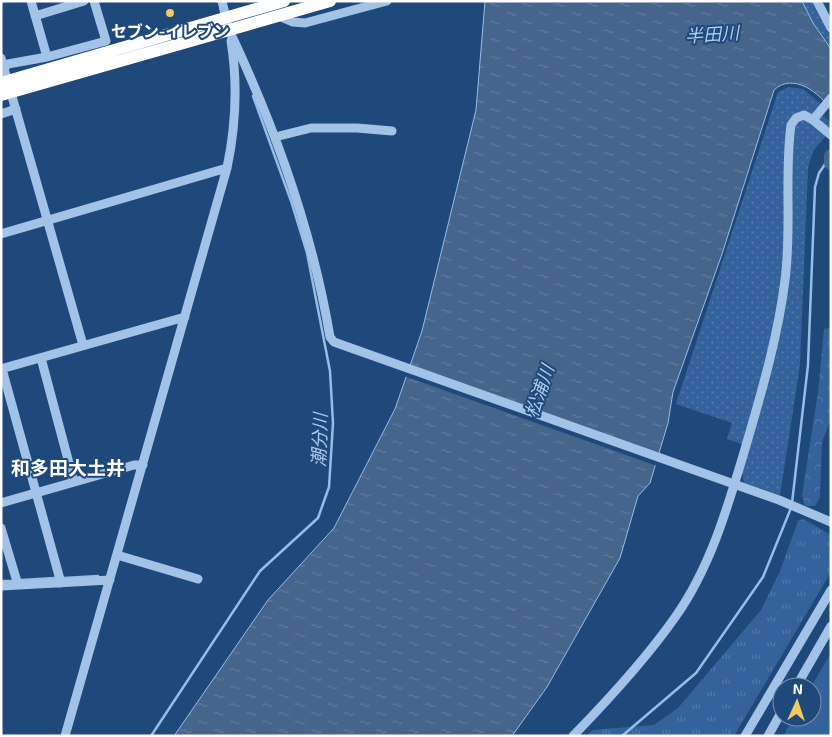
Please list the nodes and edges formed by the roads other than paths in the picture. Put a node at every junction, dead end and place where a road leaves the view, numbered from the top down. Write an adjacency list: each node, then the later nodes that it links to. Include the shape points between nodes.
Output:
1 (31, 1): 9 (street)
2 (84, 1): 9 (street)
3 (94, 1): 12 (street, via 106,41)
4 (222, 1): 10 (street)
5 (330, 1): 8 (highway)
6 (387, 1): 8 (street, via 305,23 293,22)
7 (817, 1): 11 (street)
8 (279, 6): 10 (highway)
9 (35, 16): 12 (street)
10 (227, 24): 14 (highway); 21 (street, via 262,100); 22 (street, via 235,64 237,106)
11 (831, 28)
12 (47, 57): 14 (street, via 8,64)
13 (1, 58): 14 (street)
14 (5, 82): 16 (street)
15 (831, 98): 18 (street)
16 (16, 109): 17 (street); 23 (street)
17 (1, 114)
18 (813, 120): 20 (street); 31 (street, via 800,116 791,125 787,265 780,313 756,412)
19 (392, 131): 21 (street, via 311,128)
20 (831, 135)
21 (275, 137): 31 (street, via 316,266 330,337 340,346)
22 (227, 168): 23 (street); 25 (street)
23 (48, 221): 24 (street); 26 (street)
24 (1, 234)
25 (185, 317): 26 (street); 29 (street)
26 (83, 345): 27 (street)
27 (41, 358): 28 (street); 30 (street)
28 (2, 369): 32 (street)
29 (143, 464): 30 (street); 36 (street)
30 (74, 482): 32 (street)
31 (732, 484): 34 (street); 46 (street, via 707,560 677,615 602,708)
32 (37, 493): 33 (street); 39 (street)
33 (1, 503)
34 (831, 522)
35 (1, 528): 40 (street)
36 (117, 554): 37 (street); 38 (street)
37 (198, 579)
38 (110, 580): 39 (street); 45 (street)
39 (61, 583): 40 (street)
40 (18, 585): 41 (street)
41 (1, 586)
42 (831, 590): 47 (street)
43 (831, 626): 44 (street)
44 (802, 677)
45 (65, 736)
46 (573, 736)
47 (745, 736)

